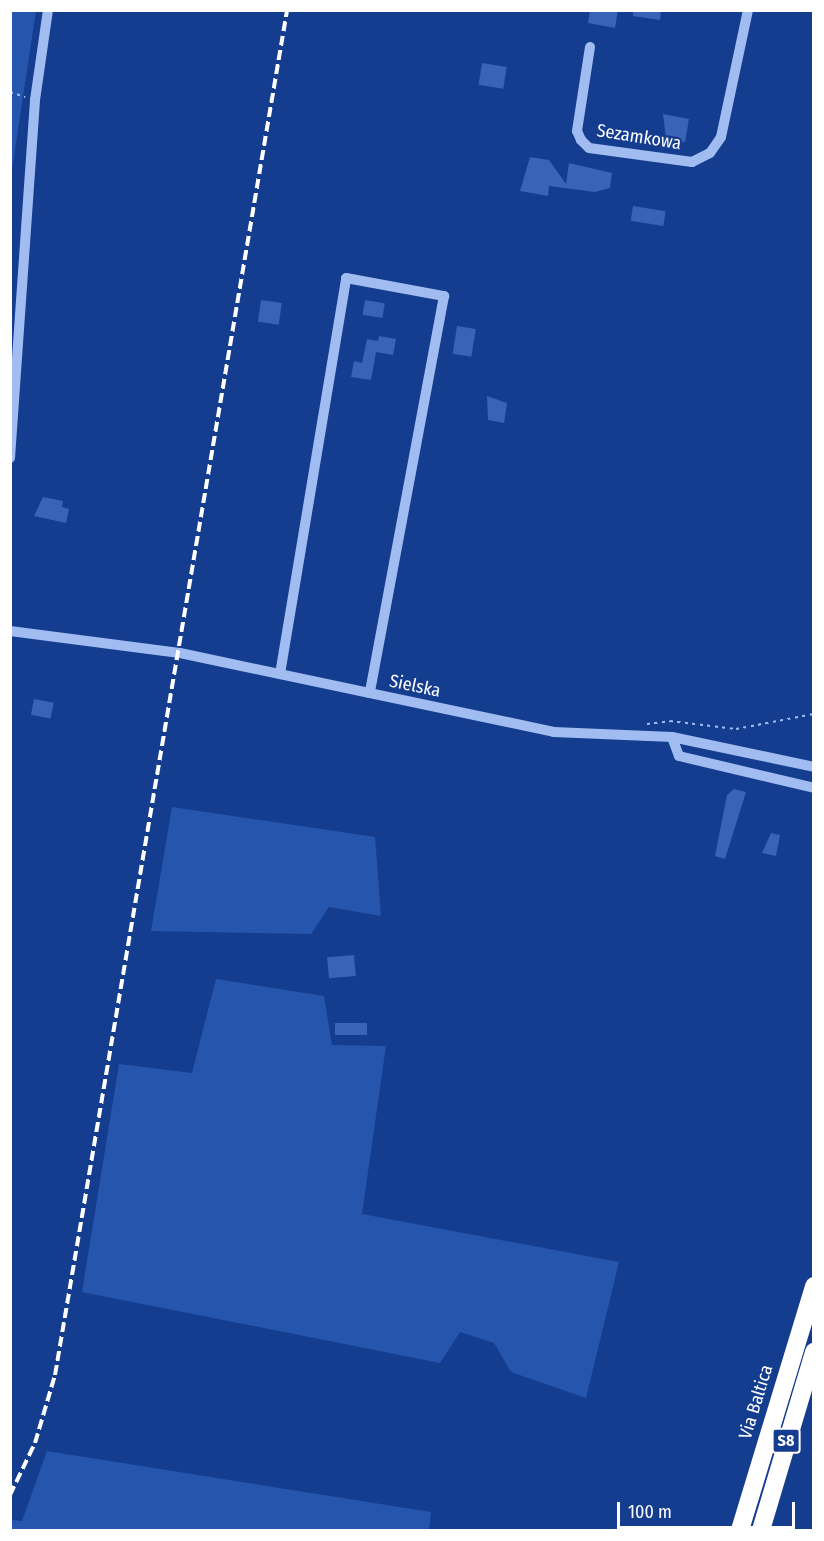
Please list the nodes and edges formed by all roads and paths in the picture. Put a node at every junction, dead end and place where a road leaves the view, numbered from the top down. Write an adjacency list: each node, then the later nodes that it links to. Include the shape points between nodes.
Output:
1 (48, 10): 5 (street)
2 (748, 10): 3 (street, Sezamkowa, via 721,136 710,153 692,162 589,148 581,140 577,131)
3 (590, 47)
4 (10, 93): 5 (path)
5 (35, 100): 6 (street)
6 (10, 458)
7 (10, 631): 8 (street, Sielska, via 180,652)
8 (280, 674): 9 (street, Sielska); 9 (street, via 346,279 444,296)
9 (370, 693): 11 (street, Sielska, via 554,732)
10 (813, 714): 11 (path, via 736,729 656,721)
11 (642, 735): 12 (street, Sielska)
12 (672, 737): 13 (street, Sielska); 14 (street, via 679,756)
13 (813, 767)
14 (813, 788)
15 (813, 1286): 17 (highway, Via Baltica / S8)
16 (813, 1352): 20 (highway, S8)
17 (760, 1463): 18 (highway, via 746,1480); 19 (highway, Via Baltica / S8)
18 (728, 1530)
19 (740, 1530)
20 (760, 1530)

